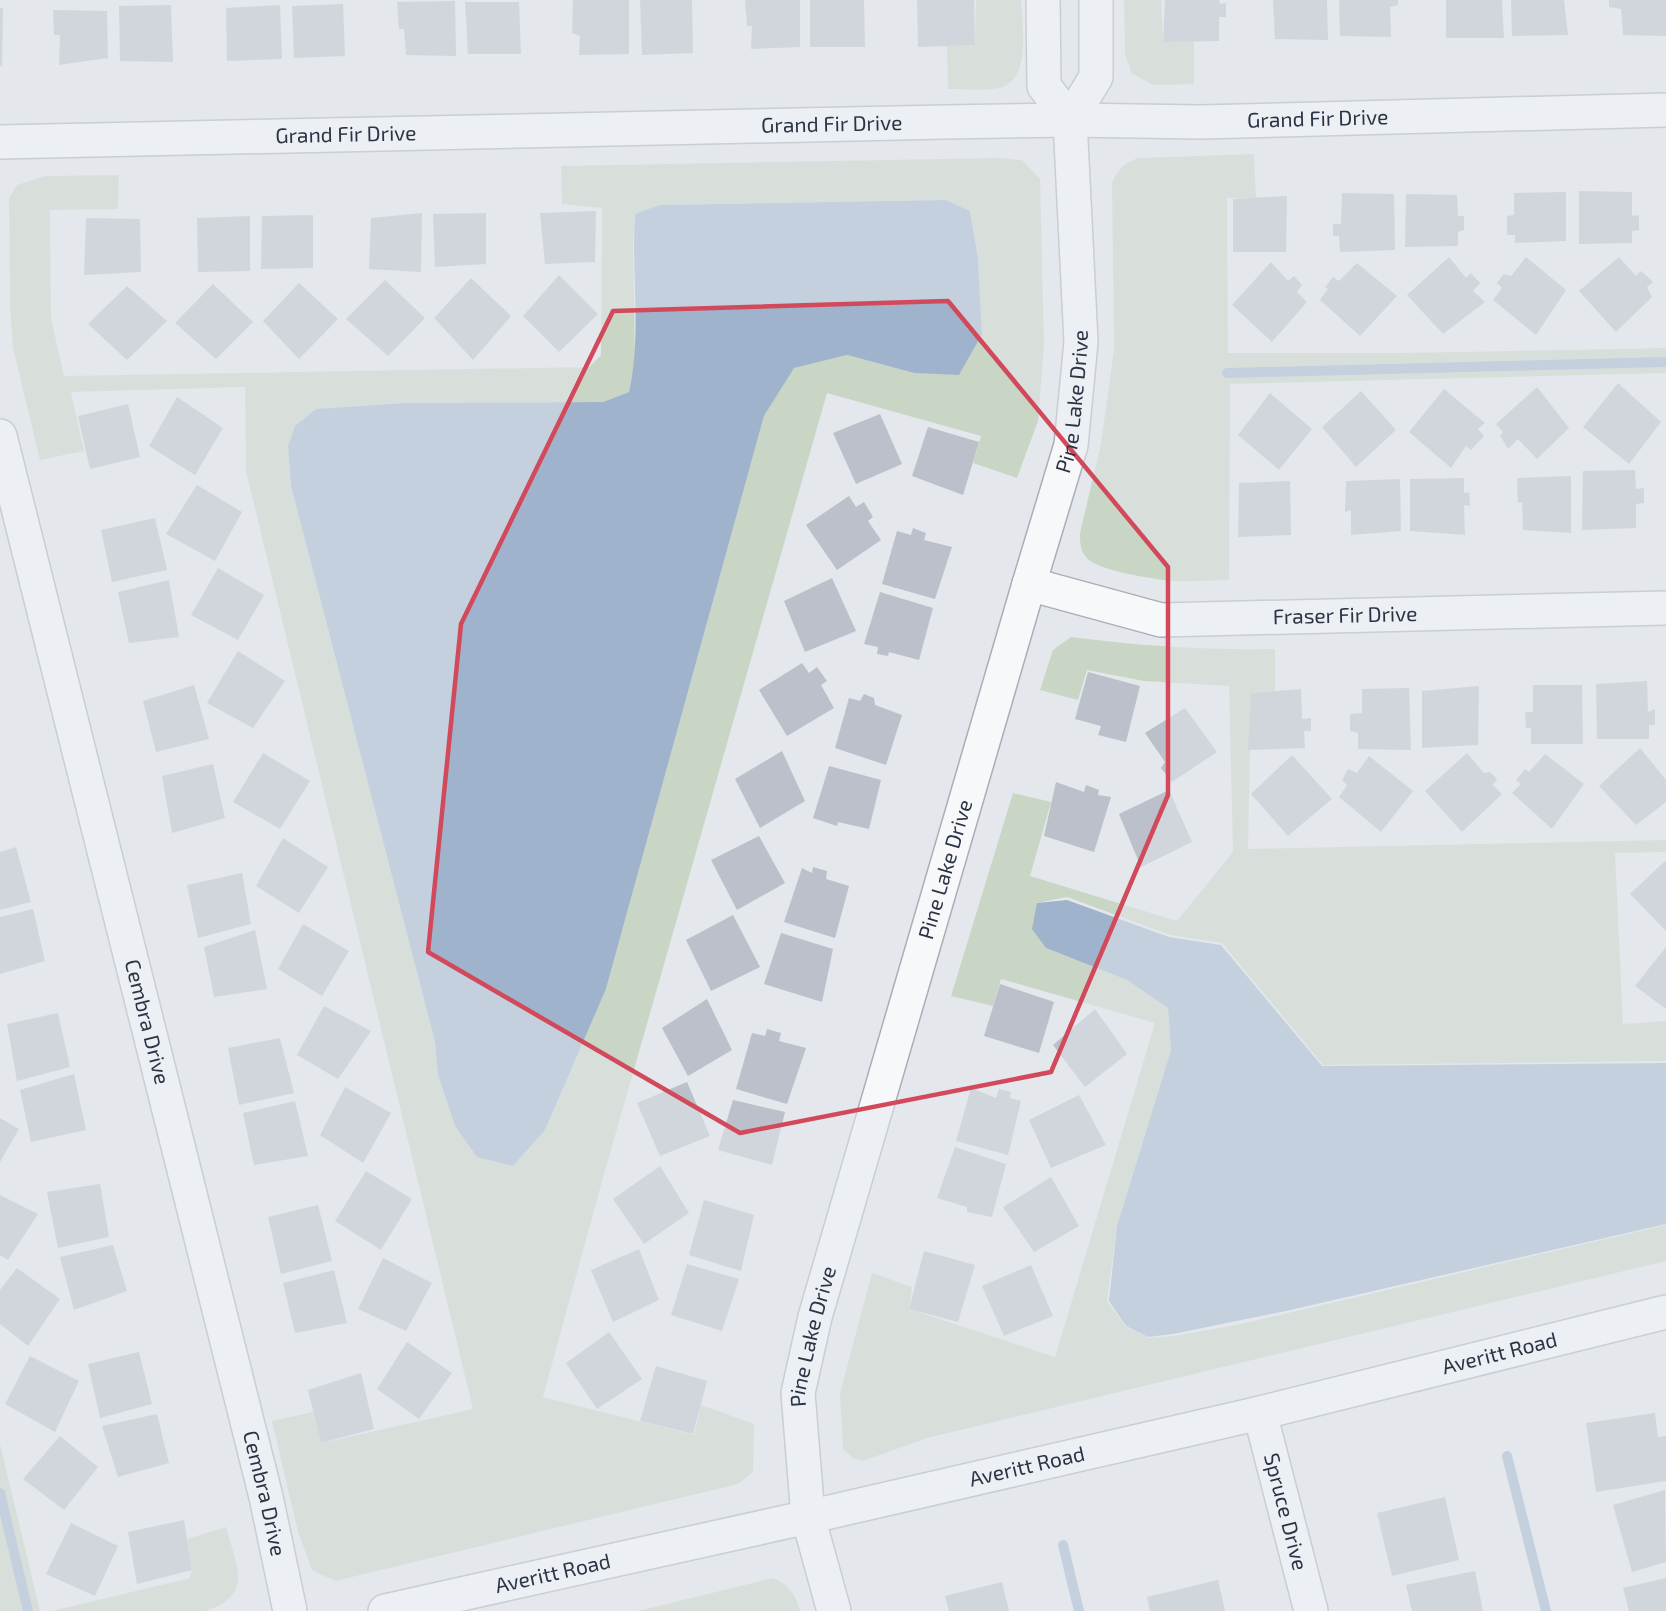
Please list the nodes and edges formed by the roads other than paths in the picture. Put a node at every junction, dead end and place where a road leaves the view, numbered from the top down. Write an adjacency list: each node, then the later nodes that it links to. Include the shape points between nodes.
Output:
1 (1043, 0): 4 (street, via 1044,86)
2 (1096, 0): 4 (street, via 1096,77)
3 (1666, 110): 4 (street, Grand Fir Drive, via 1200,122)
4 (1070, 120): 5 (street, Grand Fir Drive); 7 (street, Pine Lake Drive, via 1081,342 1071,445)
5 (0, 142)
6 (0, 436): 12 (street, Cembra Drive, via 266,1497)
7 (1029, 584): 8 (street, Fraser Fir Drive, via 1161,620); 11 (street, Pine Lake Drive, via 815,1317 798,1393)
8 (1666, 608)
9 (1666, 1312): 10 (street, Averitt Road)
10 (1260, 1413): 11 (street, Averitt Road); 15 (street, Spruce Drive)
11 (808, 1517): 13 (street, Averitt Road); 14 (street, Pine Lake Drive)
12 (290, 1611)
13 (385, 1611)
14 (834, 1611)
15 (1311, 1611)

